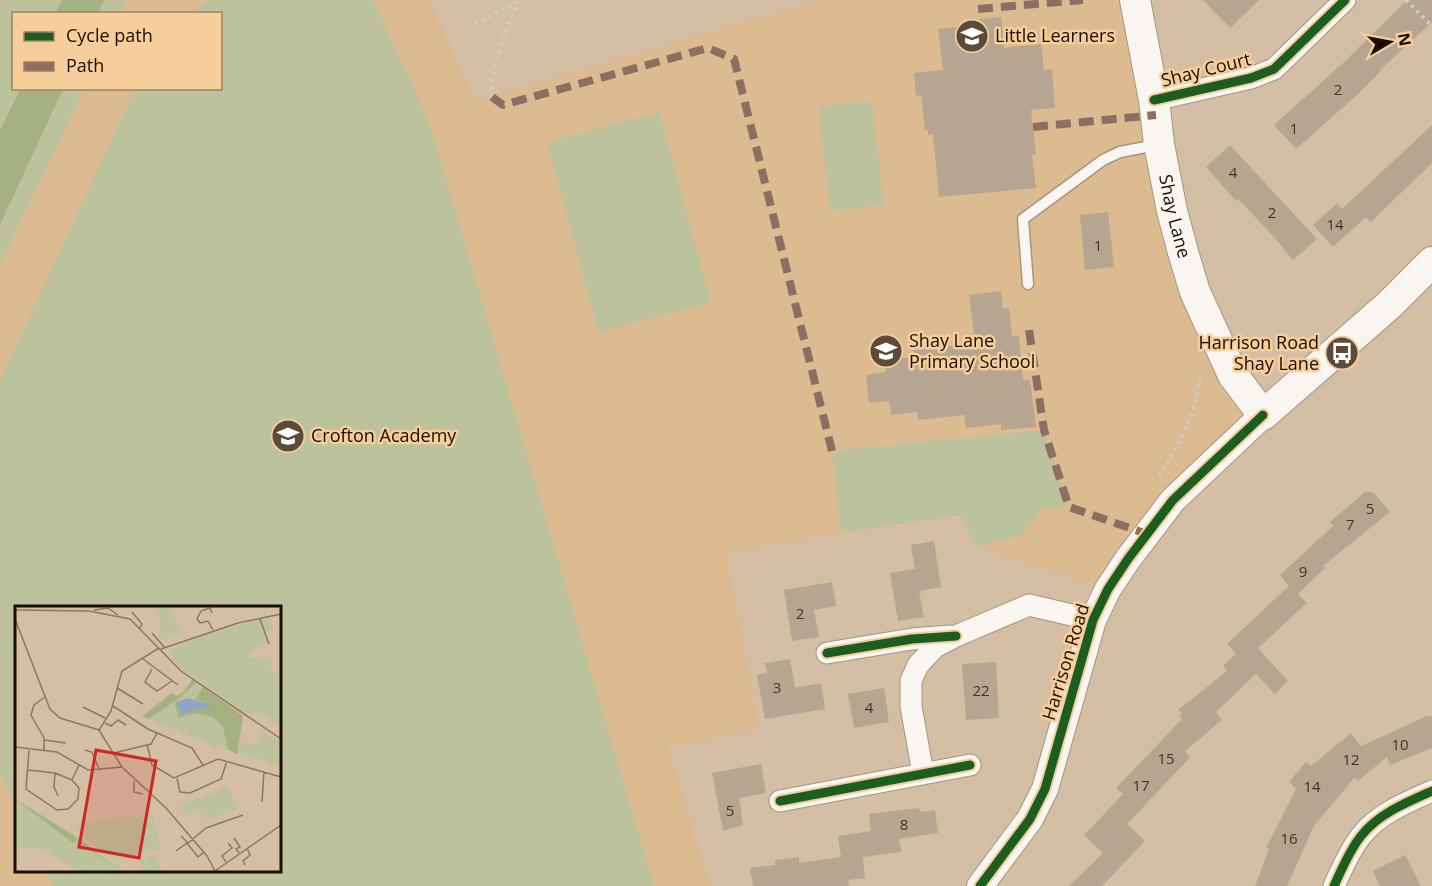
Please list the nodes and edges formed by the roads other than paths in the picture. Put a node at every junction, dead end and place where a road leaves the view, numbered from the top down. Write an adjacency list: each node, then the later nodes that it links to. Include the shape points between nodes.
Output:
1 (1135, 0): 3 (main road, Shay Lane)
2 (1345, 0): 3 (street, Shay Court, via 1274,69)
3 (1154, 100): 4 (main road, Shay Lane)
4 (1159, 144): 6 (lane, via 1120,152 1103,160 1023,219); 7 (main road, Shay Lane, via 1172,211 1195,292 1233,375)
5 (1432, 262): 7 (main road, Harrison Road, via 1389,305)
6 (1028, 284)
7 (1263, 415): 8 (street, Harrison Road, via 1173,500 1114,579)
8 (1093, 620): 9 (street, via 1029,605); 15 (street, Harrison Road, via 1045,789 1030,819)
9 (956, 636): 10 (street); 12 (street, via 935,647 918,665 911,681 911,706)
10 (827, 653)
11 (970, 765): 12 (street)
12 (923, 774): 14 (street)
13 (1432, 791): 16 (street, via 1376,820 1350,852)
14 (780, 801)
15 (980, 886)
16 (1334, 886)

